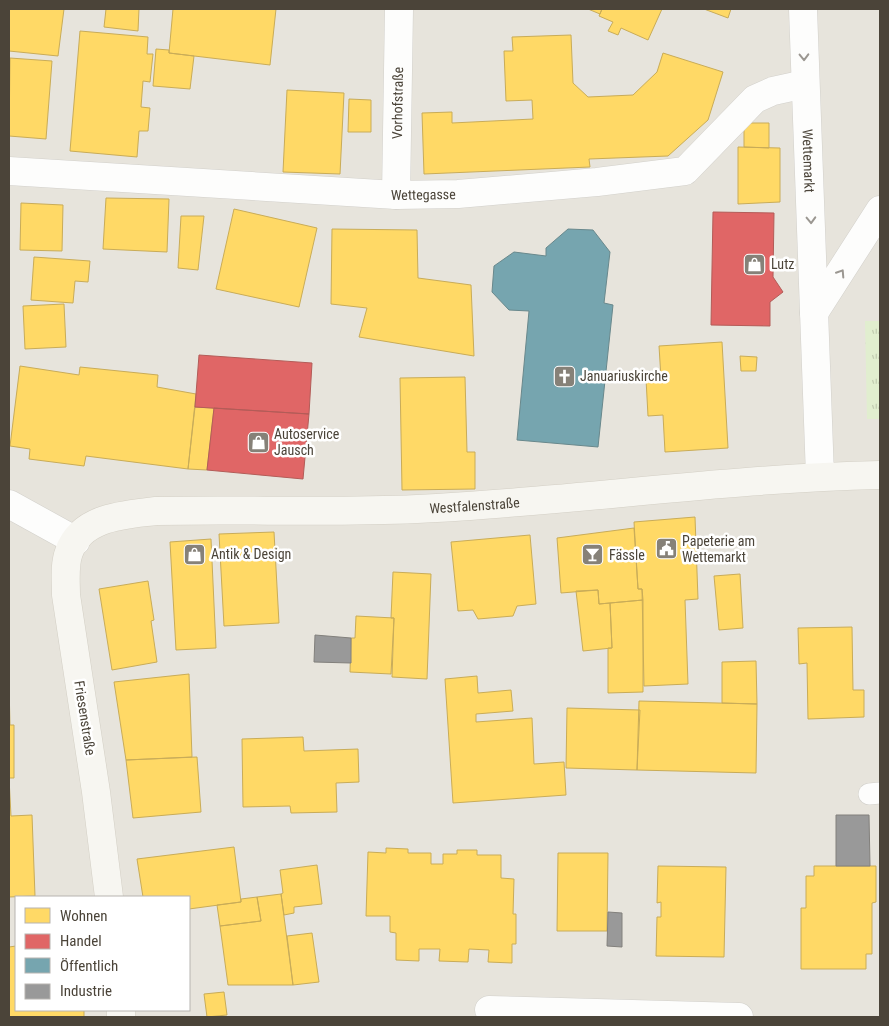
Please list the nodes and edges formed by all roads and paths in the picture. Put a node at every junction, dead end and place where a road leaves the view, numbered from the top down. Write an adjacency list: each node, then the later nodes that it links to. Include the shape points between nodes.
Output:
1 (399, 9): 5 (street, Vorhofstraße)
2 (803, 9): 3 (street, Wettemarkt, one-way to 3)
3 (805, 84): 5 (street, Wettegasse, via 755,98 685,171 458,194); 7 (street, Wettemarkt, one-way to 7)
4 (9, 171): 5 (street, Wettegasse)
5 (396, 195)
6 (880, 210): 7 (street, one-way to 6)
7 (814, 313): 9 (street, Wettemarkt)
8 (880, 475): 9 (main road, Westfalenstraße)
9 (820, 476): 11 (main road, Westfalenstraße, via 416,509 156,511 101,521 84,530)
10 (9, 504): 11 (street)
11 (76, 541): 12 (main road, Friesenstraße, via 69,552 65,571 66,595)
12 (109, 896)
13 (489, 1010): 14 (street)
14 (738, 1017)

